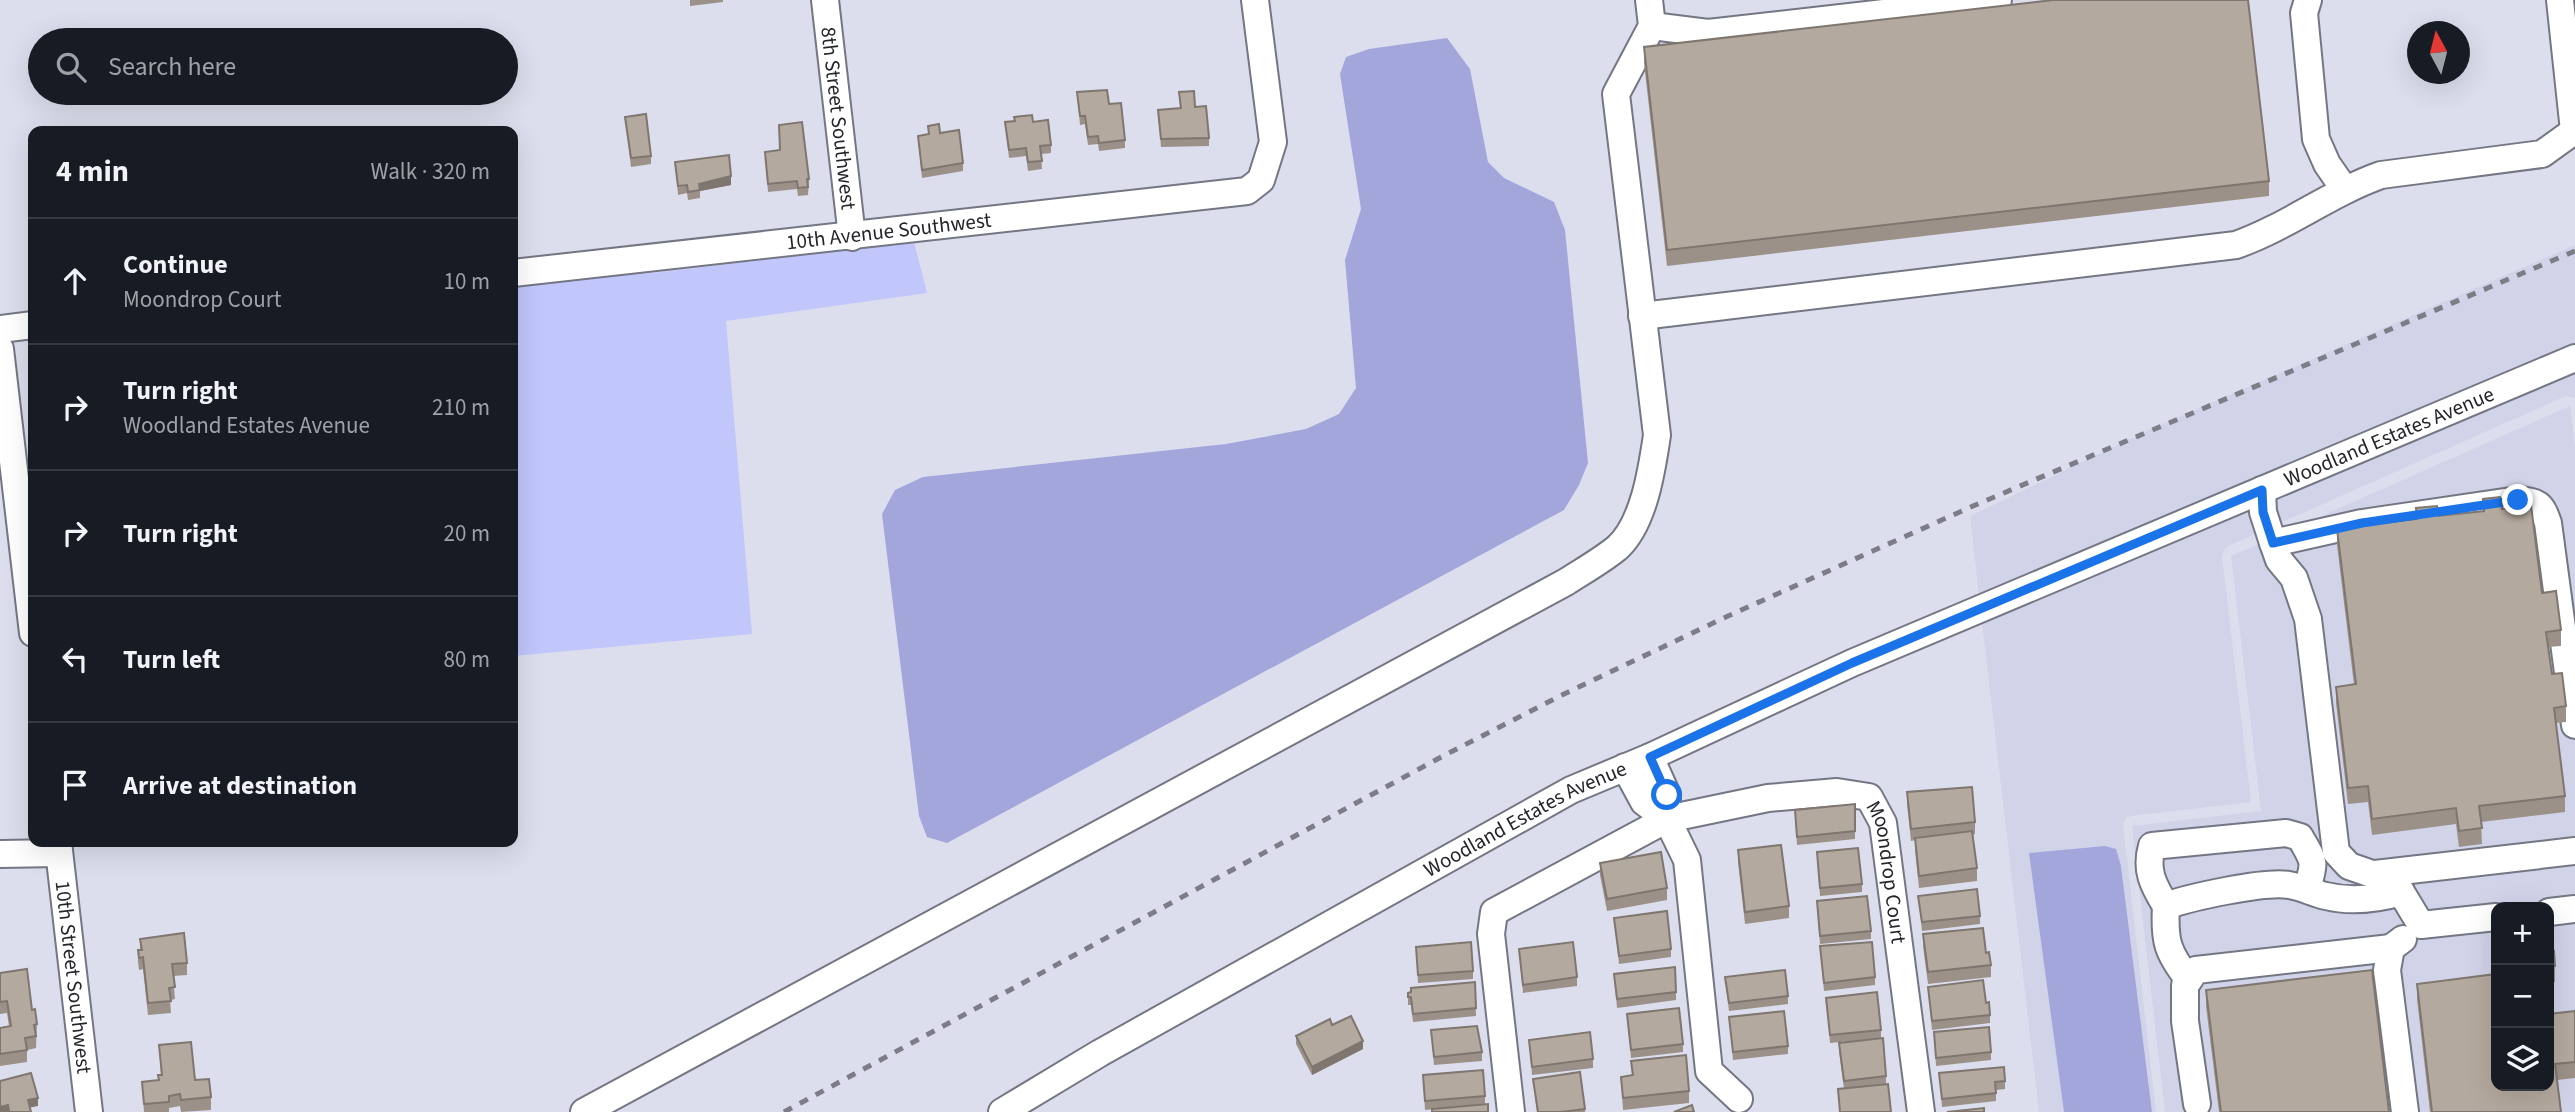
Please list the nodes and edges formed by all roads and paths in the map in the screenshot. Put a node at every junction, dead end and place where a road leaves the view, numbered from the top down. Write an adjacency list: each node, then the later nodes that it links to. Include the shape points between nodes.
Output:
1 (825, 0): 9 (street, 8th Street Southwest)
2 (1255, 0): 9 (street, 10th Avenue Southwest, via 1273,142 1261,180 1247,191)
3 (1998, 0): 6 (street, via 1708,33)
4 (2308, 0): 8 (street, via 2304,13 2316,139)
5 (2560, 0): 7 (street)
6 (1651, 13): 11 (street, via 1616,94)
7 (2574, 131): 8 (street, via 2542,154 2381,175)
8 (2345, 190): 11 (street, via 2264,235 2236,245)
9 (852, 237): 10 (street, 10th Avenue Southwest)
10 (518, 273)
11 (1642, 316): 39 (street, via 1657,435 1648,486 1637,518 1619,547 1566,582)
12 (28, 326): 13 (street)
13 (0, 329)
14 (0, 349): 18 (street)
15 (2575, 358): 16 (street, Woodland Estates Avenue)
16 (2262, 490): 17 (street); 20 (street, Woodland Estates Avenue, via 1852,663)
17 (2273, 543): 19 (street, via 2362,523 2518,500 2535,502 2548,523); 26 (street, via 2279,560 2294,578 2308,619 2336,852 2349,866)
18 (28, 590)
19 (2575, 725)
20 (1650, 757): 21 (street, Woodland Estates Avenue); 22 (street, via 1667,795)
21 (1625, 767): 22 (street, via 1644,802); 40 (street, Woodland Estates Avenue, via 1559,797)
22 (1667, 819): 36 (street, via 1687,860 1709,1071); 41 (street, Moondrop Court, via 1494,912 1491,934); 42 (street, Moondrop Court, via 1768,798 1837,792 1869,797 1883,823)
23 (58, 848): 25 (street); 38 (street, 10th Street Southwest)
24 (2575, 850): 26 (street)
25 (0, 854)
26 (2375, 874): 28 (street, via 2396,882)
27 (2307, 889): 28 (street, via 2326,896 2371,899); 29 (street, via 2286,884); 29 (street, via 2313,856 2300,836 2286,833 2152,846 2147,862)
28 (2401, 892): 33 (street)
29 (2166, 906): 35 (street, via 2165,940)
30 (2575, 909): 31 (street)
31 (2554, 911)
32 (2491, 918): 33 (street)
33 (2421, 925): 34 (street)
34 (2390, 948): 35 (street, via 2219,966 2196,970); 43 (street, via 2387,970)
35 (2189, 980): 37 (street, via 2185,1021)
36 (1739, 1099)
37 (2197, 1104)
38 (89, 1112)
39 (584, 1112)
40 (1002, 1112)
41 (1511, 1112)
42 (1921, 1112)
43 (2405, 1112)

